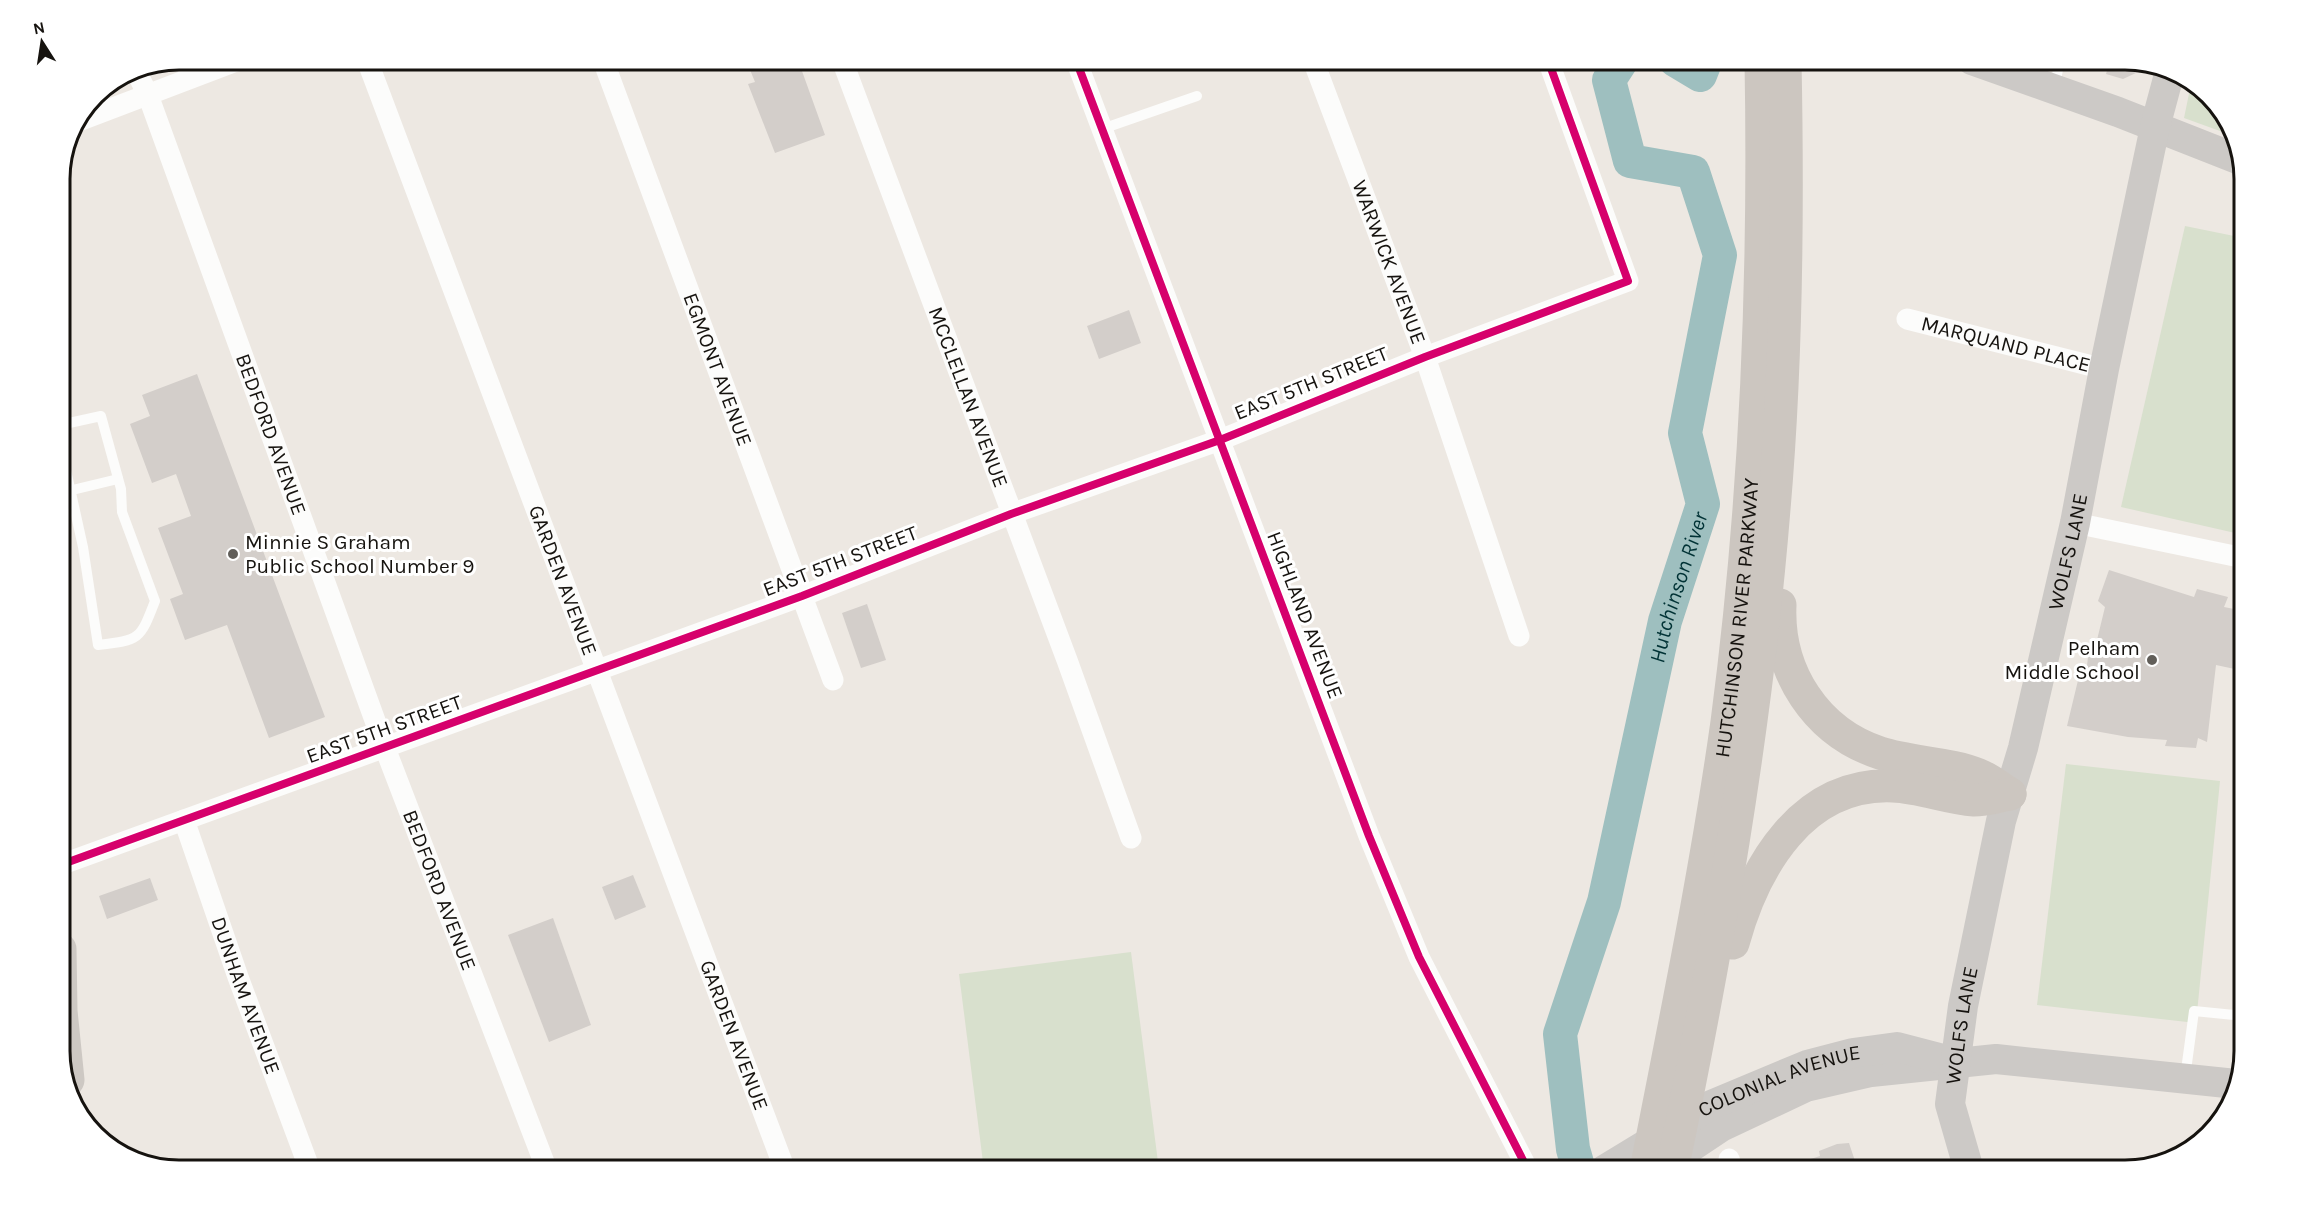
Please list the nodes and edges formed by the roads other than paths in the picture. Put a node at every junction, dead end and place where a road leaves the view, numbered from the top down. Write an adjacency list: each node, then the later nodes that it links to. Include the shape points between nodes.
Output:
1 (213, 70): 15 (street)
2 (371, 70): 35 (street, GARDEN AVENUE)
3 (607, 70): 33 (street, EGMONT AVENUE)
4 (846, 70): 29 (street, MCCLELLAN AVENUE)
5 (1080, 70): 19 (street, HIGHLAND AVENUE)
6 (1317, 70): 22 (street, WARWICK AVENUE)
7 (1552, 70): 22 (street, EAST 5TH STREET, via 1628,281)
8 (1761, 70): 45 (highway, HUTCHINSON RIVER PARKWAY, via 1761,290 1740,601)
9 (1785, 70): 28 (highway, HUTCHINSON RIVER PARKWAY, via 1785,292)
10 (2000, 70): 14 (street)
11 (2058, 70): 14 (lane)
12 (140, 78): 15 (street, BEDFORD AVENUE)
13 (2168, 80): 18 (street, WOLFS LANE)
14 (2054, 89): 18 (street)
15 (148, 95): 17 (street); 37 (street, BEDFORD AVENUE)
16 (1197, 96): 19 (lane)
17 (91, 116)
18 (2155, 127): 20 (street); 23 (street, WOLFS LANE)
19 (1102, 129): 25 (street, HIGHLAND AVENUE)
20 (2231, 156)
21 (1907, 319): 23 (street, MARQUAND PLACE)
22 (1425, 357): 25 (street, EAST 5TH STREET); 34 (street, WARWICK AVENUE)
23 (2104, 369): 31 (street, WOLFS LANE)
24 (71, 423): 26 (lane, via 100,416)
25 (1220, 440): 29 (street, EAST 5TH STREET); 51 (street, HIGHLAND AVENUE, via 1369,836 1419,957)
26 (118, 479): 27 (lane); 30 (lane, via 122,512 155,601 143,632 127,641 98,645)
27 (71, 491)
28 (1774, 508): 38 (highway, via 1781,642 1792,675 1812,707 1835,729 1867,748 1979,775); 43 (highway, HUTCHINSON RIVER PARKWAY, via 1744,769)
29 (1011, 514): 33 (street, EAST 5TH STREET); 40 (street, MCCLELLAN AVENUE)
30 (71, 520)
31 (2075, 523): 32 (street); 38 (street, WOLFS LANE)
32 (2233, 556)
33 (802, 596): 35 (street, EAST 5TH STREET); 36 (street, EGMONT AVENUE)
34 (1519, 636)
35 (596, 669): 37 (street, EAST 5TH STREET); 50 (street, GARDEN AVENUE)
36 (833, 680)
37 (385, 748): 39 (street, EAST 5TH STREET); 49 (street, BEDFORD AVENUE)
38 (2010, 794): 43 (highway, via 1975,800 1879,786 1843,794 1812,810 1781,839 1762,869); 44 (street, WOLFS LANE, via 1963,1006)
39 (184, 820): 41 (street, EAST 5TH STREET); 48 (street, DUNHAM AVENUE)
40 (1131, 838)
41 (71, 860)
42 (2234, 1015): 46 (lane, via 2194,1011)
43 (1700, 1029): 45 (highway, HUTCHINSON RIVER PARKWAY)
44 (1957, 1062): 46 (street, COLONIAL AVENUE, via 1996,1059); 53 (street, COLONIAL AVENUE, via 1897,1047 1807,1065 1711,1105); 54 (street, COLONIAL AVENUE, via 1871,1072 1806,1087 1721,1128); 56 (street, WOLFS LANE, via 1950,1104)
45 (1680, 1066): 52 (highway, HUTCHINSON RIVER PARKWAY); 55 (highway, HUTCHINSON RIVER PARKWAY)
46 (2185, 1078): 47 (street, COLONIAL AVENUE)
47 (2229, 1083)
48 (306, 1160)
49 (543, 1160)
50 (781, 1160)
51 (1523, 1160)
52 (1628, 1160)
53 (1635, 1160)
54 (1672, 1160)
55 (1673, 1160)
56 (1966, 1160)

